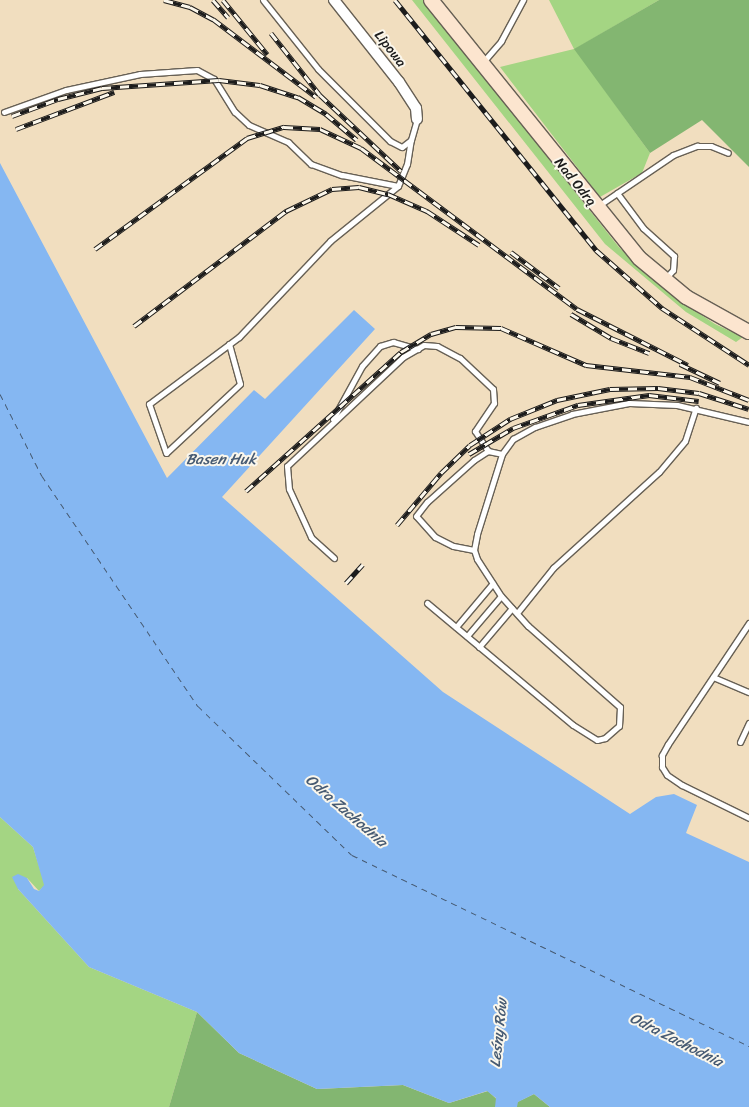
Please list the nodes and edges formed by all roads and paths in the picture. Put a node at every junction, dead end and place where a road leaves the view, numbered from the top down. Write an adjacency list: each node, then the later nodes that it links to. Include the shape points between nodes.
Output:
1 (263, 0): 8 (lane, via 318,69 390,141 402,147)
2 (334, 0): 7 (street, Lipowa, via 399,82 416,108)
3 (431, 0): 5 (street, Nad Odrą)
4 (523, 0): 5 (lane, via 501,41)
5 (481, 64): 12 (street, Nad Odrą)
6 (4, 112): 10 (lane, via 66,90 140,74 197,70 214,80 235,112 249,125 288,142 311,164 342,175)
7 (417, 119): 8 (lane)
8 (410, 140): 10 (lane, via 407,164)
9 (728, 153): 11 (lane, via 711,146 688,149 672,155)
10 (398, 186): 15 (lane, via 330,241 266,311)
11 (617, 193): 12 (lane); 13 (lane, via 643,228 674,256 673,270)
12 (595, 208): 13 (street, Nad Odrą)
13 (664, 281): 14 (street, Nad Odrą, via 702,308)
14 (749, 332)
15 (229, 344): 15 (lane, via 149,404 166,453 240,384)
16 (418, 349): 19 (lane, via 403,357); 19 (lane, via 393,342 380,346 362,366); 20 (lane, via 424,345 450,351 493,389 494,403 475,431)
17 (696, 408): 18 (lane); 21 (lane, via 645,402 591,410 534,427 513,440); 28 (lane, via 685,441 659,472 553,568)
18 (749, 422)
19 (331, 423): 23 (lane, via 287,466 289,489 311,537)
20 (488, 451): 21 (lane); 22 (lane, via 460,471 426,502 416,516 435,536 453,546)
21 (502, 454): 22 (lane)
22 (474, 550): 24 (lane)
23 (334, 558)
24 (493, 584): 25 (lane); 30 (lane)
25 (501, 596): 27 (lane); 31 (lane)
26 (427, 603): 30 (lane)
27 (512, 608): 28 (lane); 32 (lane)
28 (517, 613): 32 (lane, via 544,642 620,707 622,717 614,733 597,740 586,735)
29 (749, 623): 33 (lane)
30 (456, 627): 31 (lane)
31 (466, 636): 32 (lane)
32 (479, 647)
33 (713, 677): 34 (lane); 37 (lane, via 668,744 662,755 662,767 667,775 682,785)
34 (749, 692)
35 (749, 723): 36 (lane)
36 (740, 742)
37 (749, 818)

